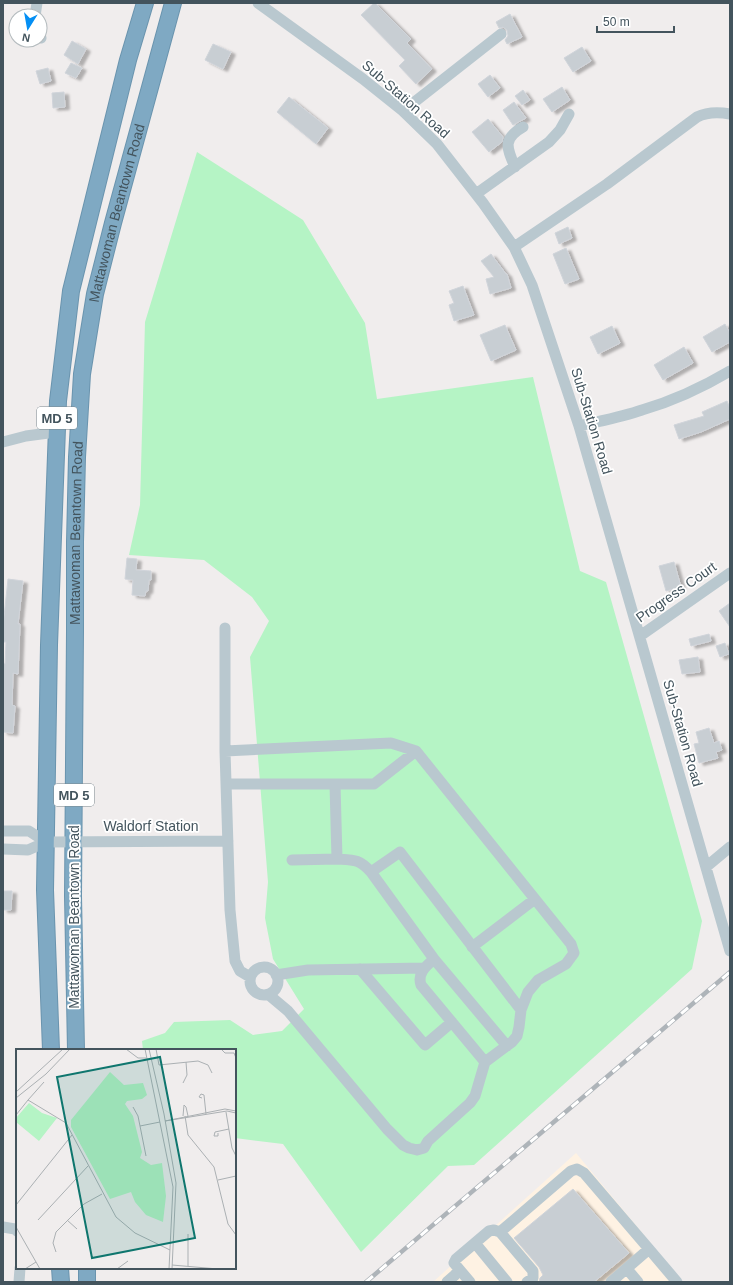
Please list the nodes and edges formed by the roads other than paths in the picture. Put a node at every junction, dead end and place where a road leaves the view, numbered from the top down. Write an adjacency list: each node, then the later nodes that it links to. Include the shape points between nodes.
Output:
1 (144, 3): 12 (highway, Mattawoman Beantown Road / MD 5)
2 (173, 3): 17 (highway, Mattawoman Beantown Road / MD 5, via 95,294 82,374)
3 (258, 3): 5 (street, Sub-Station Road, via 363,79)
4 (501, 34): 5 (street)
5 (402, 111): 10 (street, Sub-Station Road, via 437,144)
6 (570, 114): 9 (street, via 549,142)
7 (730, 114): 11 (street, via 703,114 697,117 607,184)
8 (523, 127): 9 (street, via 509,138 508,147)
9 (515, 166): 10 (street)
10 (476, 194): 11 (street, Sub-Station Road)
11 (514, 247): 14 (street, Sub-Station Road, via 532,285)
12 (70, 299): 15 (highway, Mattawoman Beantown Road / MD 5); 17 (highway, via 76,302 82,313 70,438)
13 (730, 370): 14 (street, via 679,397 643,410)
14 (579, 426): 20 (street, Sub-Station Road)
15 (56, 432): 16 (street); 27 (highway, Mattawoman Beantown Road / MD 5)
16 (3, 442)
17 (78, 454): 28 (highway, Mattawoman Beantown Road / MD 5)
18 (730, 573): 20 (street, Progress Court)
19 (225, 628): 21 (street)
20 (640, 636): 33 (street, Sub-Station Road)
21 (225, 751): 22 (street, via 391,743); 23 (street)
22 (416, 751): 24 (street, via 374,784); 35 (street)
23 (227, 784): 24 (street); 26 (street)
24 (335, 784): 31 (street)
25 (3, 831): 27 (street, via 29,831)
26 (228, 841): 28 (street, Waldorf Station); 42 (street, via 234,961 240,971)
27 (46, 842): 28 (street, Waldorf Station); 30 (street, via 28,850); 47 (highway, Mattawoman Beantown Road / MD 5, via 45,897)
28 (73, 842): 48 (highway, Mattawoman Beantown Road / MD 5)
29 (730, 847): 33 (street)
30 (3, 849)
31 (337, 859): 32 (street); 34 (street, via 357,860)
32 (292, 860)
33 (706, 867): 37 (street, Sub-Station Road)
34 (371, 872): 36 (street, via 400,852); 38 (street)
35 (535, 899): 36 (street); 44 (street, via 571,944 574,953 566,964 538,980 528,992)
36 (472, 947): 44 (street)
37 (730, 951)
38 (434, 958): 39 (street); 46 (street)
39 (424, 968): 40 (street); 45 (street, via 420,974 421,985)
40 (360, 969): 41 (street, via 308,970); 45 (street, via 425,1045)
41 (276, 975): 42 (street, via 269,968 260,967); 43 (street, via 276,988)
42 (250, 976): 43 (street, via 252,990 260,995)
43 (269, 995): 49 (street, via 288,1011 387,1129 409,1148 424,1148 428,1141 470,1103 475,1096)
44 (521, 1010): 46 (street, via 517,1036)
45 (452, 1022): 49 (street)
46 (507, 1046): 49 (street)
47 (51, 1049)
48 (76, 1049)
49 (485, 1062)
50 (3, 1227): 51 (street)
51 (16, 1230)
52 (500, 1232): 53 (street, via 489,1231); 54 (street, via 571,1171 577,1169 584,1173); 66 (street, via 533,1271 533,1278)
53 (475, 1243): 58 (street, via 456,1259 454,1263); 65 (street)
54 (649, 1249): 59 (street); 69 (street)
55 (20, 1269): 60 (street)
56 (60, 1269): 61 (highway)
57 (87, 1269): 62 (highway)
58 (459, 1269): 63 (street); 64 (street)
59 (627, 1269): 67 (street); 68 (street)
60 (19, 1282)
61 (61, 1282)
62 (87, 1282)
63 (447, 1282)
64 (470, 1282)
65 (507, 1282)
66 (527, 1282)
67 (611, 1282)
68 (638, 1282)
69 (676, 1282)

